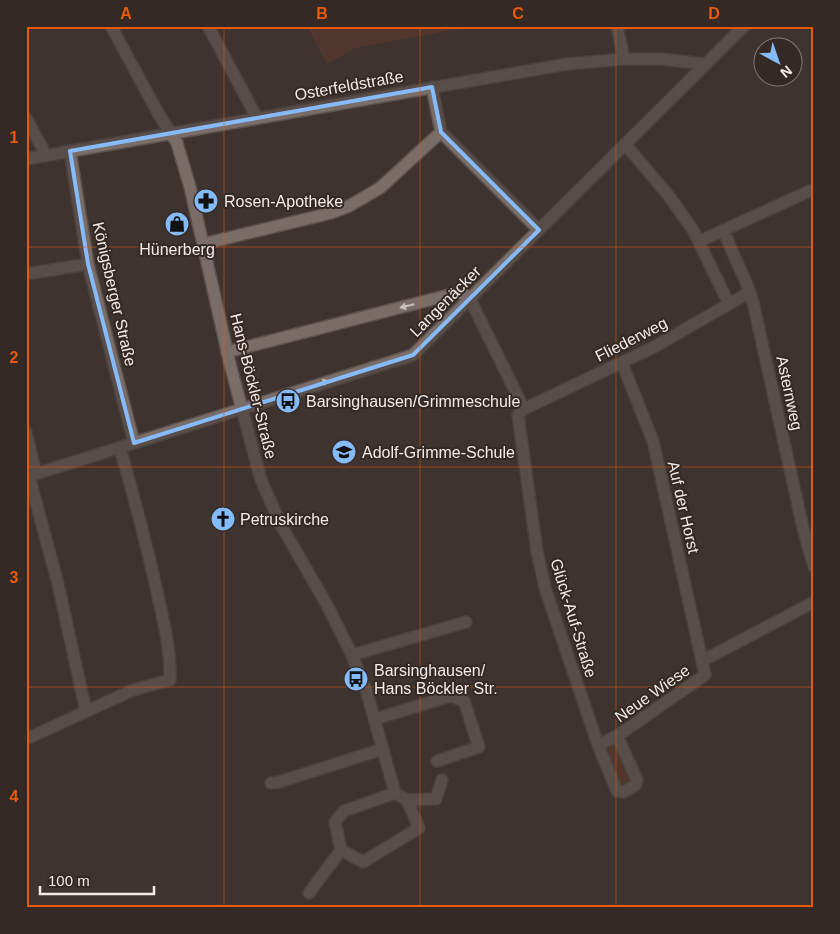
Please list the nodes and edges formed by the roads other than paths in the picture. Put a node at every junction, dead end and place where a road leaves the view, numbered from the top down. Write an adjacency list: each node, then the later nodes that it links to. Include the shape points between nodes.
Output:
1 (111, 26): 13 (street, Hans-Böckler-Straße)
2 (208, 26): 11 (street)
3 (618, 26): 5 (street)
4 (744, 26): 7 (street, Langenäcker)
5 (624, 59): 6 (street, Osterfeldstraße); 9 (street, Osterfeldstraße, via 567,64)
6 (678, 62): 7 (street, Osterfeldstraße); 8 (street)
7 (705, 64): 8 (street, Langenäcker)
8 (692, 77): 14 (street, Langenäcker)
9 (432, 87): 11 (street, Osterfeldstraße); 12 (street)
10 (26, 118): 16 (street)
11 (257, 118): 13 (street, Osterfeldstraße)
12 (442, 132): 19 (street); 22 (street, via 380,188 348,206)
13 (171, 133): 15 (street, Osterfeldstraße); 22 (street, Hans-Böckler-Straße, via 190,187)
14 (625, 144): 19 (street, Langenäcker); 21 (street, via 669,196)
15 (70, 151): 16 (street, Osterfeldstraße); 23 (street, Königsberger Straße)
16 (46, 155): 17 (street, Osterfeldstraße)
17 (26, 159)
18 (814, 189): 20 (street)
19 (539, 230): 26 (street, Langenäcker)
20 (723, 230): 21 (street); 25 (street, Asternweg)
21 (700, 241): 27 (street)
22 (203, 244): 28 (street, Hans-Böckler-Straße)
23 (88, 264): 24 (street); 33 (street, Königsberger Straße)
24 (26, 274)
25 (750, 292): 27 (street, Fliederweg); 36 (street, Asternweg)
26 (470, 299): 28 (street, one-way to 28, via 457,293); 30 (street, Langenäcker, one-way to 26, via 413,354); 31 (street)
27 (729, 304): 29 (street, Fliederweg)
28 (227, 352): 30 (street, Hans-Böckler-Straße)
29 (622, 363): 31 (street, Fliederweg); 40 (street, Auf der Horst, via 653,441)
30 (242, 409): 33 (street, Langenäcker); 39 (street, Hans-Böckler-Straße, via 261,480 281,525)
31 (524, 409): 45 (street, Glück-Auf-Straße, via 518,415 545,588)
32 (26, 432): 35 (street)
33 (134, 444): 34 (street, Langenäcker)
34 (120, 448): 35 (street, Langenäcker); 41 (street, via 156,586 171,659 170,680 133,690)
35 (30, 476): 41 (street)
36 (814, 567)
37 (814, 602): 40 (street, Neue Wiese)
38 (466, 622): 39 (street)
39 (352, 654): 42 (street, Hans-Böckler-Straße)
40 (702, 662): 43 (street, Neue Wiese, via 705,675)
41 (86, 711): 44 (street)
42 (375, 719): 46 (street, Hans-Böckler-Straße); 47 (street, via 451,696 464,701 479,747)
43 (617, 736): 45 (street, Neue Wiese); 45 (street, Glück-Auf-Straße, via 637,780 636,785 623,792 617,791)
44 (26, 739)
45 (598, 745)
46 (384, 749): 49 (street); 50 (street, Hans-Böckler-Straße)
47 (437, 761)
48 (442, 780): 51 (street, via 436,799)
49 (271, 782)
50 (395, 793): 51 (street); 52 (street, via 344,811 335,822)
51 (407, 800): 52 (street, via 420,828 362,862)
52 (341, 850): 53 (street)
53 (308, 893)

